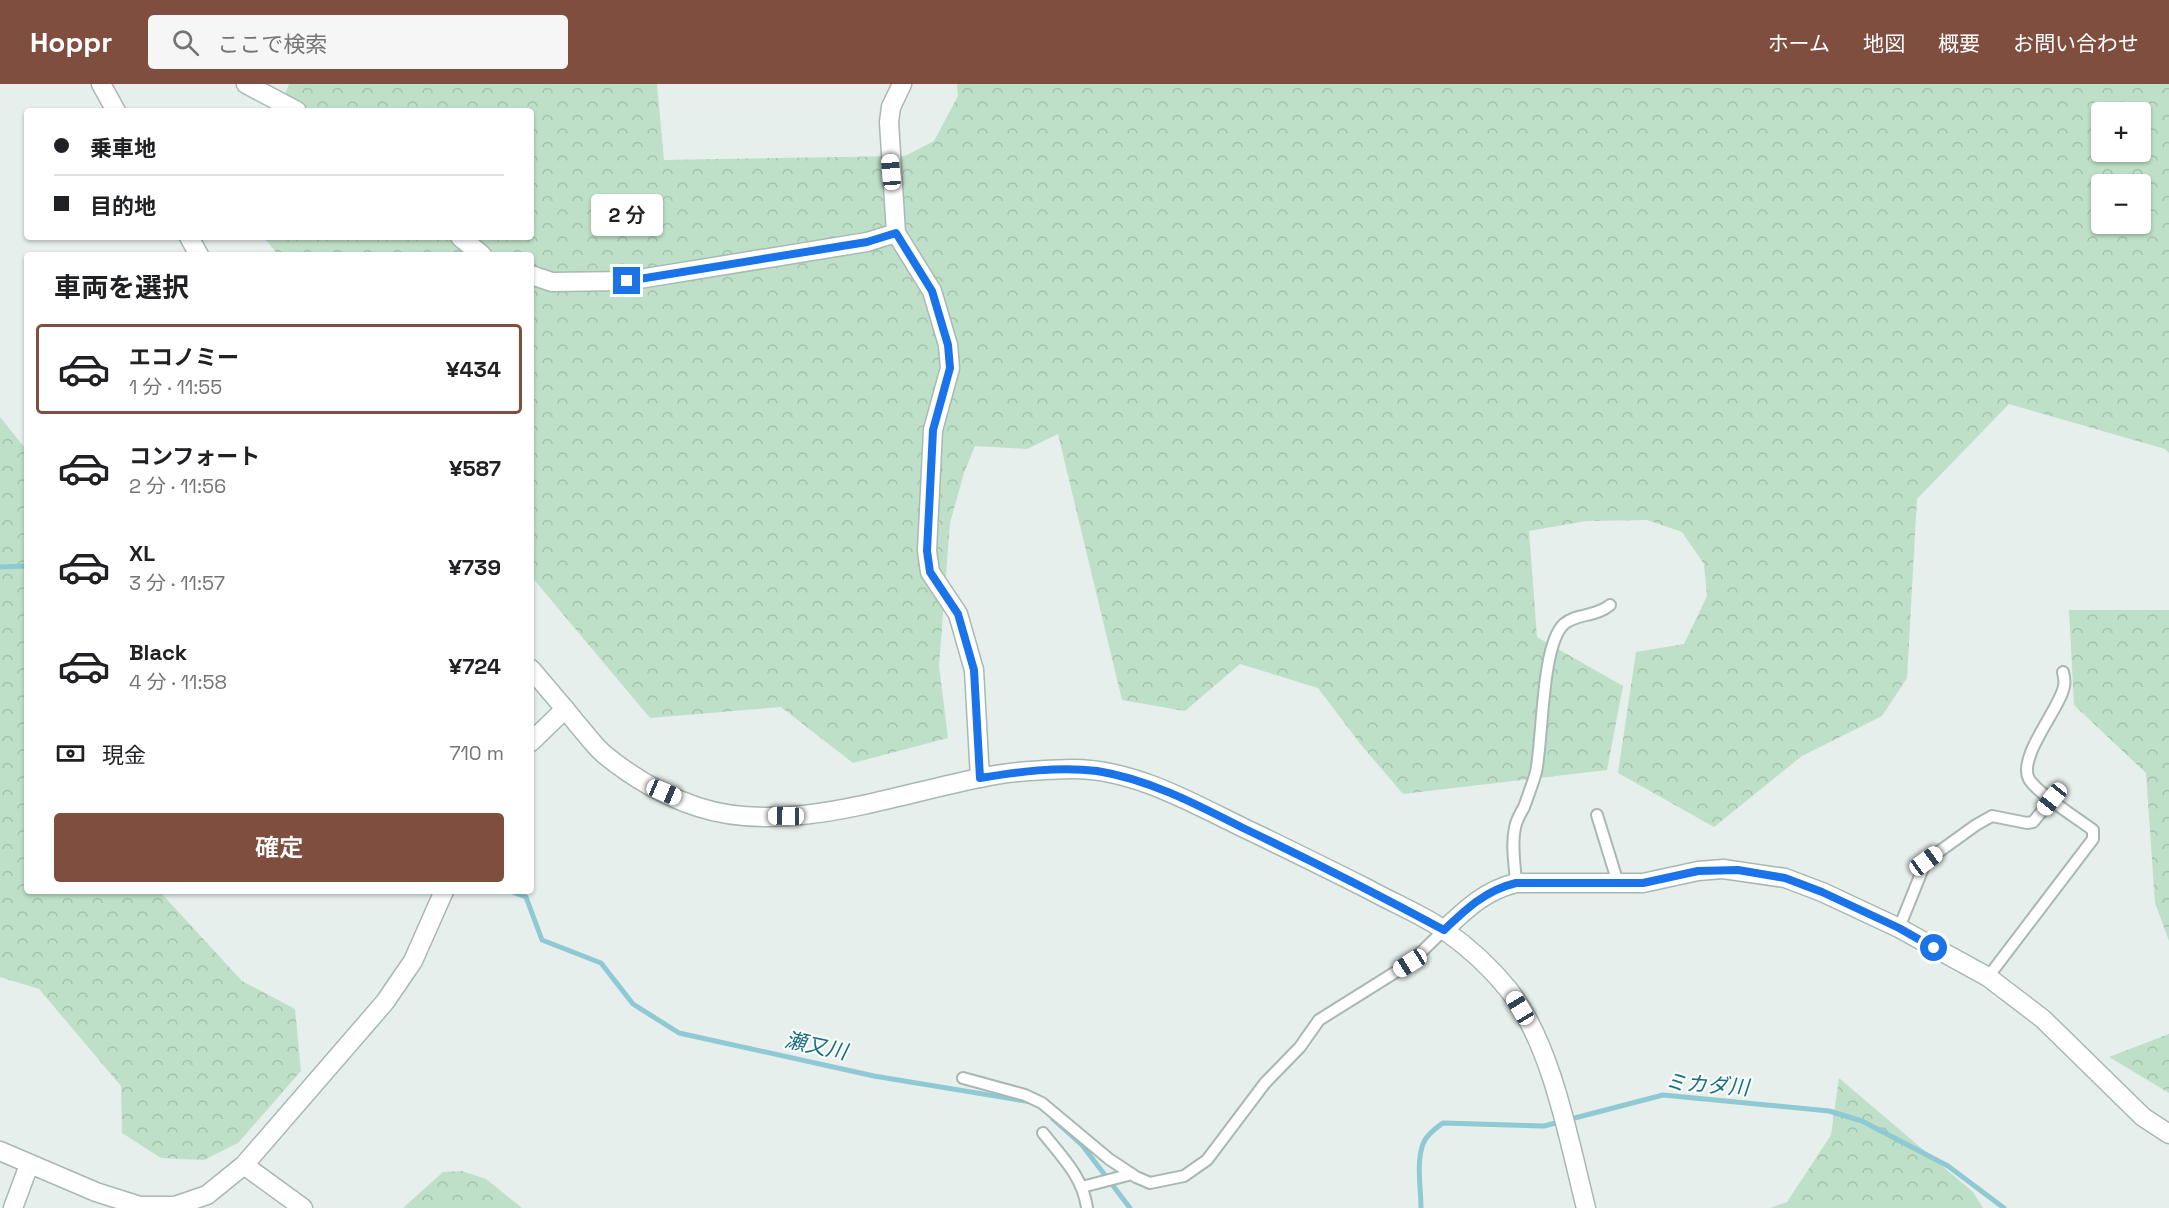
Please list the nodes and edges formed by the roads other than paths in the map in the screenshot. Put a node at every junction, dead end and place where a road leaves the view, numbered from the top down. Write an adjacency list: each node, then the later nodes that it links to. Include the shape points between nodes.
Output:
1 (101, 84): 4 (street)
2 (246, 84): 5 (street)
3 (902, 84): 6 (street, via 889,122)
4 (114, 108)
5 (291, 108)
6 (896, 233): 9 (street, via 867,242 627,281 552,282); 15 (street, via 932,291 948,345 950,368 933,430 927,551 930,572 958,614 974,670)
7 (464, 240): 8 (street)
8 (478, 252)
9 (534, 276)
10 (1610, 605): 18 (lane, via 1602,612 1564,625 1554,644 1542,705 1536,771 1515,825)
11 (2063, 672): 16 (lane, via 2064,686 2040,730 2027,767 2029,779)
12 (534, 673): 13 (street)
13 (565, 709): 14 (street); 15 (street, via 602,753 646,785 698,807 745,816 786,816 843,808)
14 (534, 739)
15 (980, 778): 22 (street, via 1077,769 1136,780 1335,872)
16 (2052, 799): 21 (lane, via 2033,822 1992,816 1926,861); 23 (lane, via 2093,831 2093,839)
17 (1597, 815): 19 (lane)
18 (1516, 883): 19 (street); 22 (street, via 1501,886 1474,902)
19 (1618, 883): 21 (street, via 1643,883 1698,871 1738,870 1785,878)
20 (443, 894): 29 (street, via 413,961 385,1002)
21 (1899, 928): 23 (street)
22 (1444, 930): 30 (lane, via 1410,963 1319,1020 1207,1160 1184,1176 1150,1183); 36 (street, via 1509,991 1530,1026 1558,1098)
23 (1988, 977): 26 (street, via 2043,1019 2144,1117)
24 (963, 1078): 30 (lane, via 1042,1103)
25 (1043, 1133): 31 (lane)
26 (2169, 1134)
27 (0, 1151): 28 (street)
28 (29, 1165): 32 (street, via 141,1206); 33 (street)
29 (244, 1165): 32 (street, via 207,1195); 34 (street)
30 (1132, 1174): 31 (lane)
31 (1082, 1187): 35 (lane)
32 (174, 1207)
33 (13, 1208)
34 (303, 1208)
35 (1087, 1208)
36 (1586, 1208)

